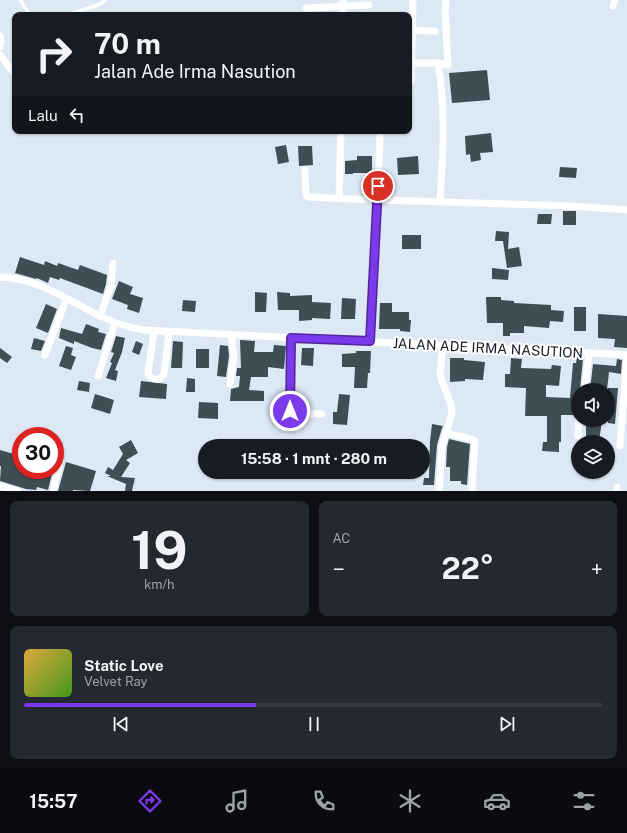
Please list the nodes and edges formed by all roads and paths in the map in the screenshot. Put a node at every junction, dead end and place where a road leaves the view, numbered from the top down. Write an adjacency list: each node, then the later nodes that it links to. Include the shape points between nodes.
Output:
1 (20, 0): 8 (lane)
2 (106, 0): 9 (lane)
3 (413, 0): 10 (street)
4 (446, 0): 17 (street, via 448,65)
5 (343, 3): 6 (street); 7 (street)
6 (369, 5)
7 (306, 8)
8 (28, 12)
9 (76, 12)
10 (412, 15)
11 (412, 30): 12 (street)
12 (435, 31)
13 (0, 36): 14 (street)
14 (0, 47)
15 (0, 56): 18 (street)
16 (412, 63): 17 (street)
17 (438, 63): 24 (street, via 442,113)
18 (12, 70)
19 (341, 134): 22 (street)
20 (380, 134): 23 (street)
21 (305, 170): 22 (street, via 308,197)
22 (339, 198): 23 (street)
23 (378, 200): 24 (street); 35 (street)
24 (440, 202): 25 (street)
25 (627, 210)
26 (113, 263): 29 (street, via 111,286)
27 (0, 277): 28 (street, JALAN ADE IRMA NASUTION, via 32,283)
28 (66, 300): 29 (street, JALAN ADE IRMA NASUTION); 38 (street)
29 (100, 316): 30 (street, JALAN ADE IRMA NASUTION)
30 (115, 323): 31 (street, JALAN ADE IRMA NASUTION); 40 (street)
31 (154, 331): 32 (street, JALAN ADE IRMA NASUTION); 32 (street, via 148,374 156,380 164,374)
32 (169, 332): 33 (street, JALAN ADE IRMA NASUTION)
33 (231, 334): 34 (street, JALAN ADE IRMA NASUTION); 42 (street, via 234,351)
34 (291, 338): 35 (street, JALAN ADE IRMA NASUTION); 43 (street, via 290,411)
35 (370, 341): 36 (street, JALAN ADE IRMA NASUTION)
36 (443, 345): 37 (street, JALAN ADE IRMA NASUTION); 44 (street, via 440,375 452,414)
37 (589, 353): 39 (street, JALAN ADE IRMA NASUTION); 41 (street)
38 (46, 355)
39 (627, 355): 45 (street)
40 (98, 376)
41 (586, 383)
42 (230, 384)
43 (322, 414)
44 (446, 432): 50 (street, via 442,446); 51 (street, via 475,441)
45 (620, 446)
46 (56, 479): 49 (street)
47 (0, 486): 48 (street)
48 (18, 491)
49 (53, 491)
50 (439, 491)
51 (472, 491)

